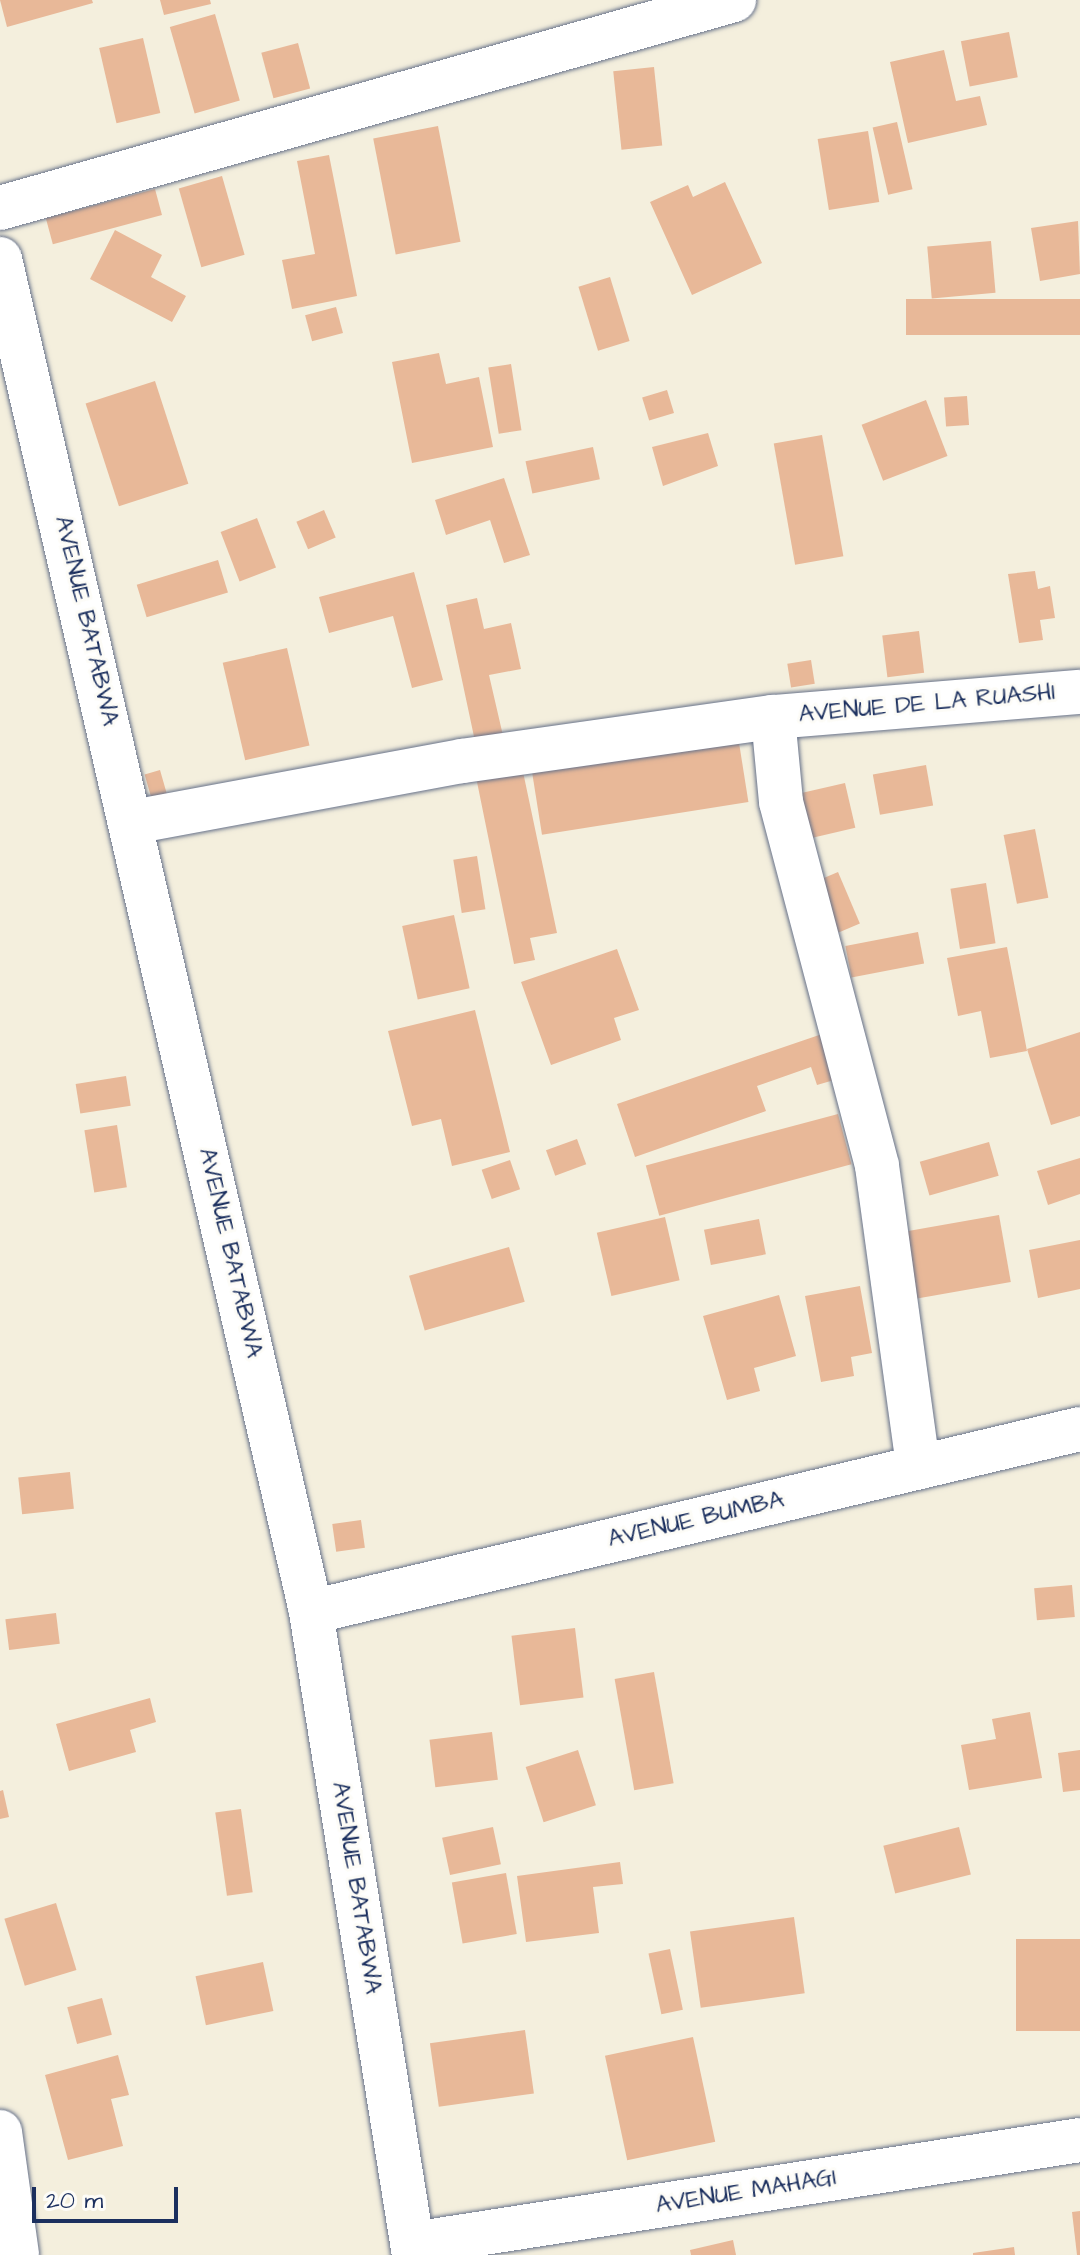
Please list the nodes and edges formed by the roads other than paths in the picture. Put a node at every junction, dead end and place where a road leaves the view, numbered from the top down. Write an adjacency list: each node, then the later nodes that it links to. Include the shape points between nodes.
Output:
1 (734, 0): 2 (street)
2 (0, 208)
3 (0, 259): 6 (street, AVENUE BATABWA)
4 (1080, 692): 5 (street, AVENUE DE LA RUASHI)
5 (773, 717): 6 (street, AVENUE DE LA RUASHI, via 462,761); 8 (street, via 781,802 877,1166)
6 (132, 822): 9 (street, AVENUE BATABWA)
7 (1080, 1429): 8 (street, AVENUE BUMBA)
8 (918, 1467): 9 (street, AVENUE BUMBA)
9 (311, 1612): 12 (street, AVENUE BATABWA)
10 (0, 2132): 13 (street)
11 (1080, 2140): 12 (street, AVENUE MAHAGI)
12 (413, 2250)
13 (17, 2255)

